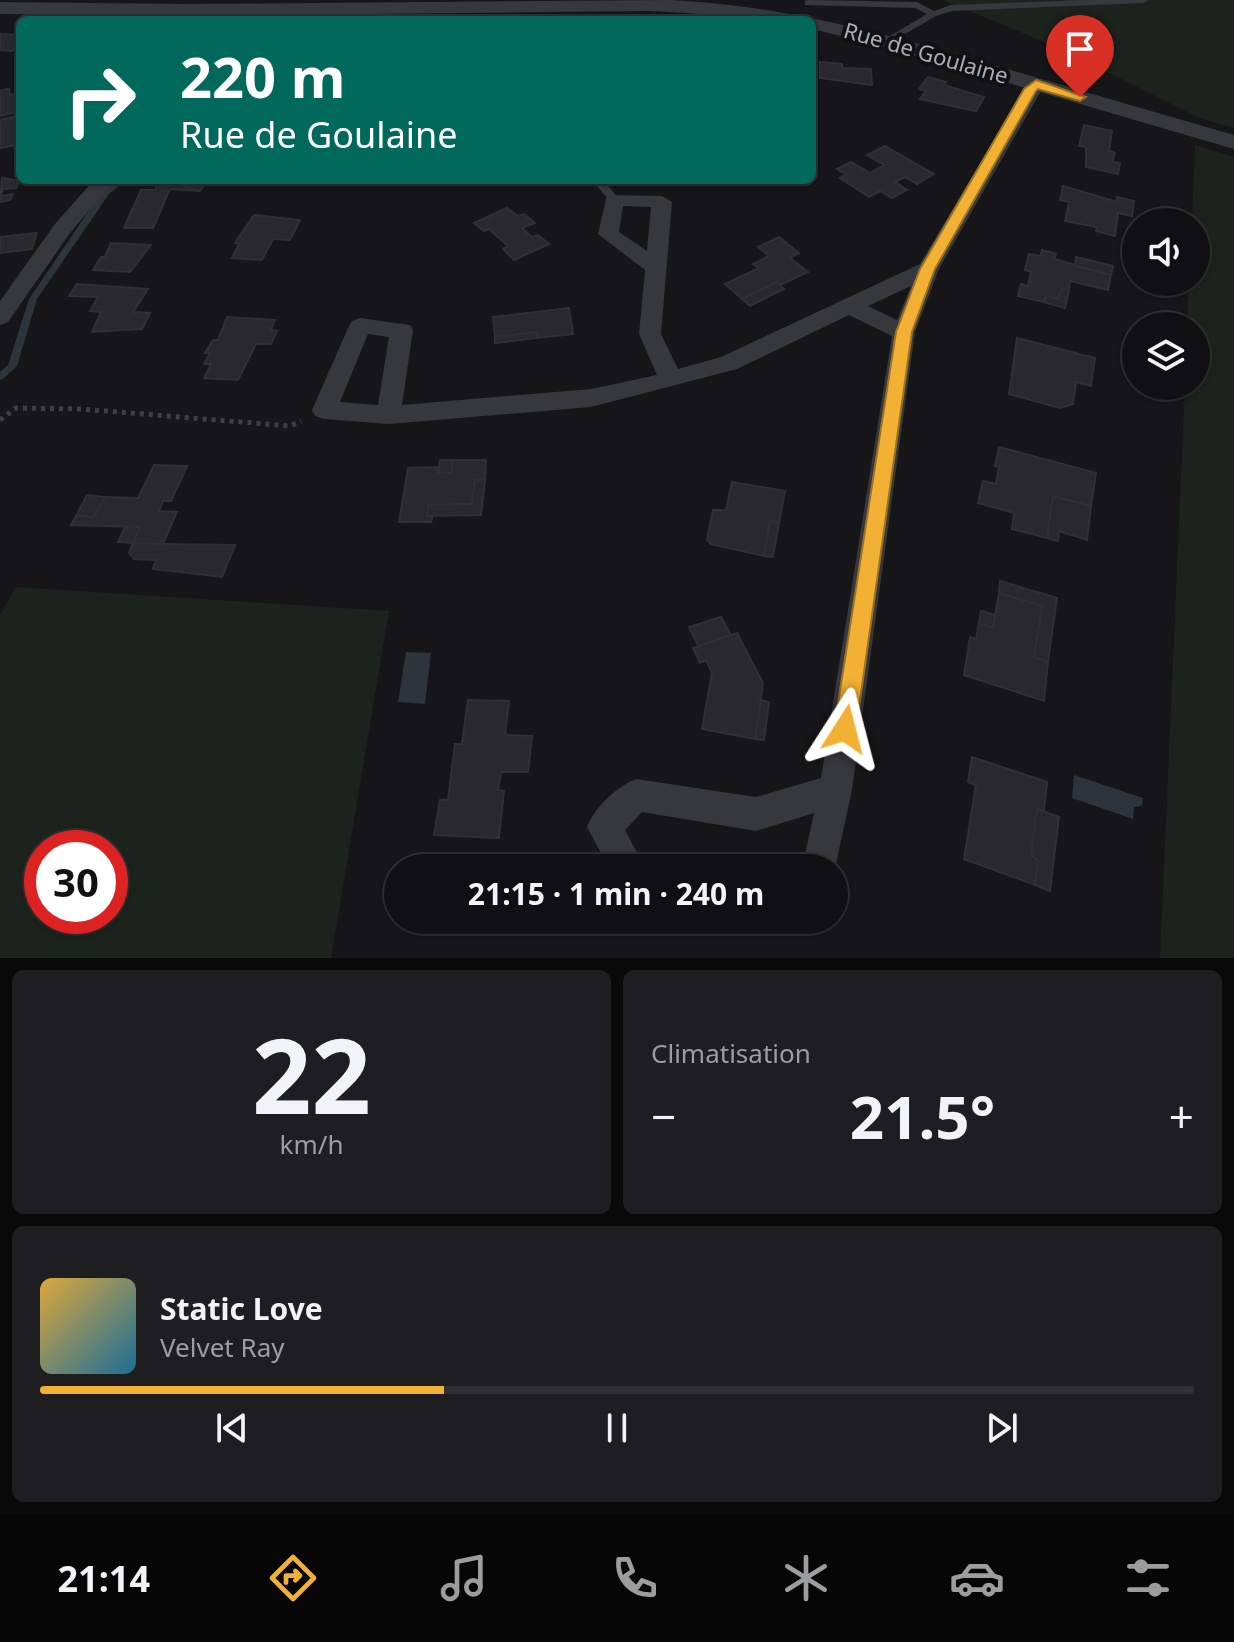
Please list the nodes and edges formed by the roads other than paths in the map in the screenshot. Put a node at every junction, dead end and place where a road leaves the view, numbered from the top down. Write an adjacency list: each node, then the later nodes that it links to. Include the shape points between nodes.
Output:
1 (1144, 0): 6 (lane, via 970,5)
2 (691, 3): 5 (street, Rue de Goulaine); 7 (street, Rue de Goulaine)
3 (257, 4): 4 (street, Rue de Goulaine); 5 (street, Rue de Goulaine)
4 (0, 8)
5 (329, 14)
6 (933, 14): 7 (lane, via 917,5); 9 (lane)
7 (806, 15)
8 (816, 18): 9 (street, Rue de Goulaine)
9 (888, 41): 10 (street, Rue de Goulaine)
10 (1036, 84): 11 (street, Rue de Goulaine); 16 (street)
11 (1229, 141)
12 (101, 184): 18 (street, via 74,209)
13 (601, 184): 14 (lane)
14 (614, 199): 15 (street, via 608,234); 15 (street, via 662,202)
15 (655, 267): 20 (street, via 650,334)
16 (928, 269): 17 (street); 19 (street)
17 (851, 307): 19 (street); 20 (street, via 729,363)
18 (0, 317)
19 (904, 332): 22 (street)
20 (671, 380): 21 (street, via 591,398)
21 (389, 415): 21 (street, via 324,410 360,326 402,330)
22 (836, 790): 23 (street, via 756,814 636,795 604,827); 24 (street)
23 (620, 854)
24 (822, 854)

